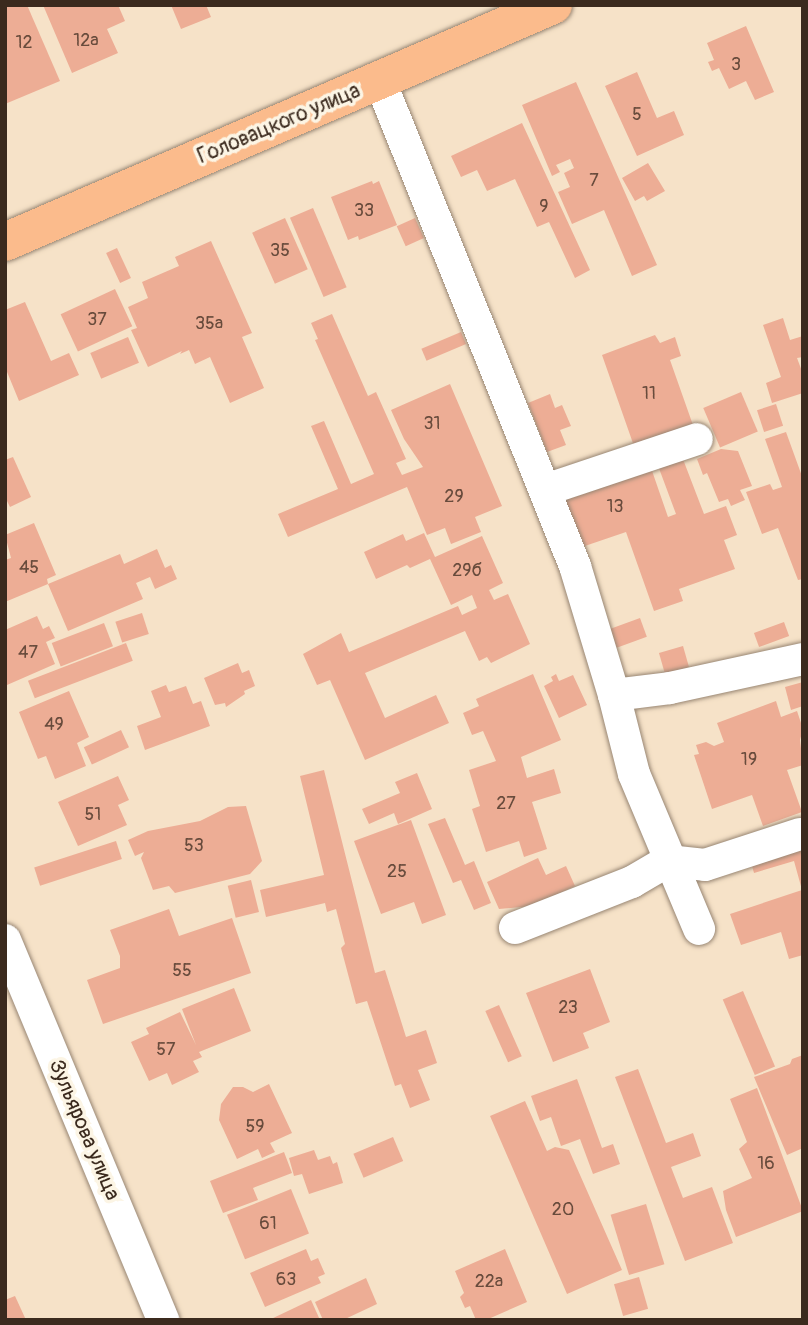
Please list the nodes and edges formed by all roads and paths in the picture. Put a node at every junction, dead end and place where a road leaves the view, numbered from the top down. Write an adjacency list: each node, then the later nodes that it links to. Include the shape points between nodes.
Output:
1 (553, 5): 2 (main road, Головацкого улица)
2 (380, 81): 3 (main road, Головацкого улица); 5 (street)
3 (5, 242)
4 (697, 439): 5 (street)
5 (545, 490): 7 (street, via 575,566)
6 (803, 659): 7 (street, via 670,688)
7 (614, 695): 9 (street, via 634,774)
8 (800, 834): 9 (street, via 705,865)
9 (668, 861): 10 (street, via 632,882); 11 (street)
10 (515, 928)
11 (699, 929)
12 (5, 940): 13 (street, Зульярова улица)
13 (163, 1320)

